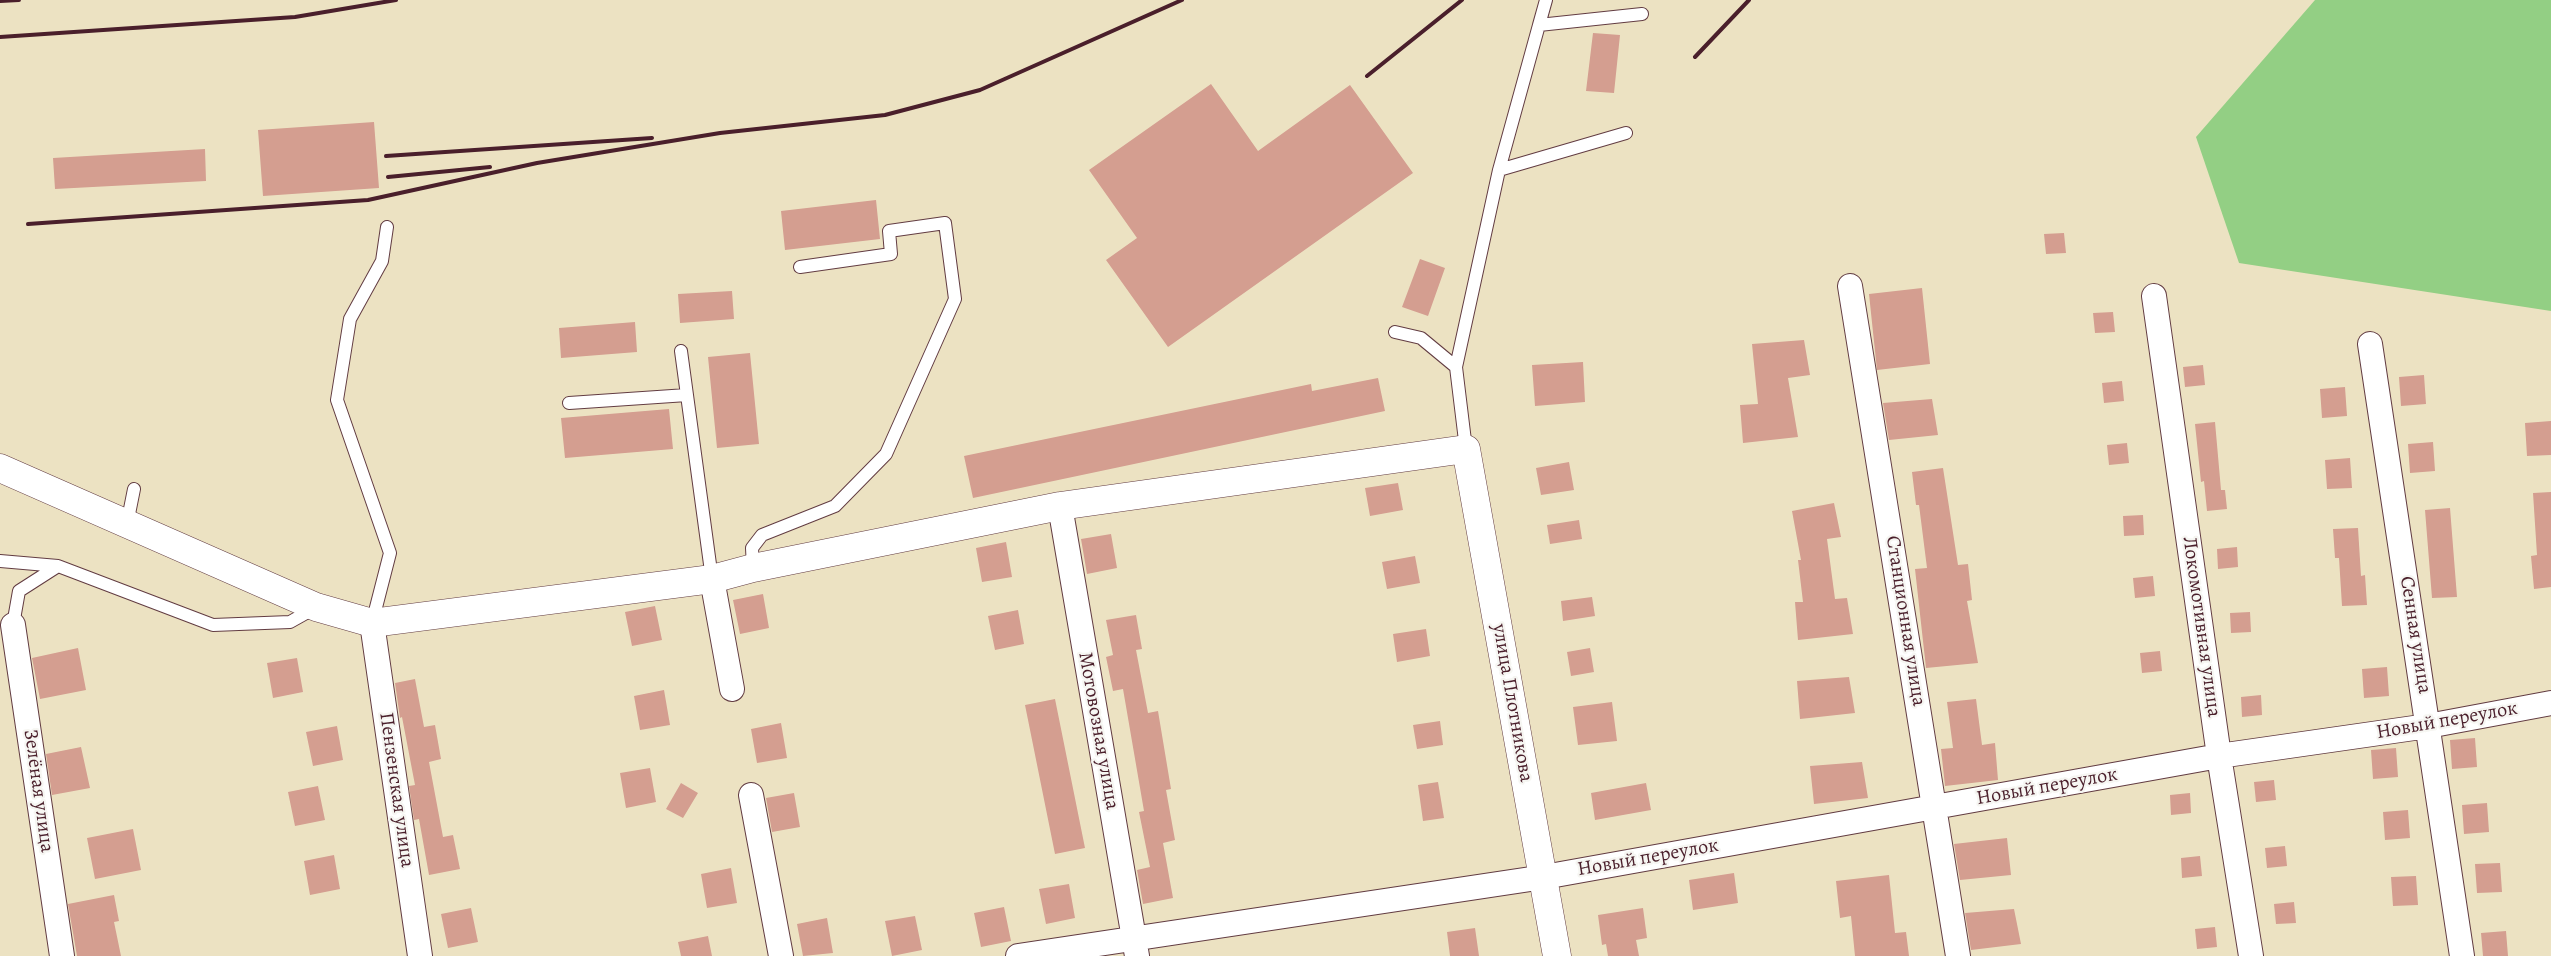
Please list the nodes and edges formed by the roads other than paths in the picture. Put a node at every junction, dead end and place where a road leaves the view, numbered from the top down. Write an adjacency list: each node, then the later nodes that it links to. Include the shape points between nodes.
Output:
1 (1546, 0): 3 (lane)
2 (1642, 14): 3 (lane)
3 (1539, 25): 5 (lane)
4 (1626, 133): 5 (lane)
5 (1499, 170): 13 (lane)
6 (388, 228): 26 (lane, via 382,261 350,319 337,400 390,553)
7 (800, 267): 23 (lane, via 892,254 889,231 945,224 955,299 886,454 835,506 762,535 752,548)
8 (1850, 286): 33 (street, Станционная улица)
9 (2154, 296): 31 (street, Локомотивная улица)
10 (1396, 332): 13 (lane, via 1421,338)
11 (2370, 344): 30 (street, Сенная улица)
12 (681, 351): 14 (lane)
13 (1456, 367): 16 (lane)
14 (687, 395): 15 (lane); 24 (lane)
15 (569, 404)
16 (1466, 449): 19 (street); 34 (street, улица Плотникова)
17 (0, 468): 20 (street)
18 (134, 489): 20 (lane)
19 (1060, 506): 23 (street); 35 (street, Мотовозная улица)
20 (126, 524): 25 (street)
21 (0, 561): 22 (lane)
22 (58, 566): 25 (lane, via 213,625 290,622); 27 (lane, via 19,591)
23 (752, 568): 24 (street)
24 (712, 579): 26 (street); 28 (street)
25 (316, 607): 26 (street)
26 (372, 623): 37 (street, Пензенская улица)
27 (13, 626): 36 (street, Зелёная улица)
28 (732, 689)
29 (2551, 703): 30 (street, Новый переулок)
30 (2428, 726): 31 (street, Новый переулок); 43 (street, Сенная улица)
31 (2219, 756): 33 (street, Новый переулок); 42 (street, Локомотивная улица)
32 (751, 795): 38 (street)
33 (1936, 808): 34 (street, Новый переулок); 41 (street, Станционная улица)
34 (1544, 877): 35 (street, Новый переулок); 40 (street, улица Плотникова)
35 (1135, 947): 39 (street, Новый переулок)
36 (62, 956)
37 (420, 956)
38 (781, 956)
39 (1018, 956)
40 (1557, 956)
41 (1958, 956)
42 (2251, 956)
43 (2462, 956)

